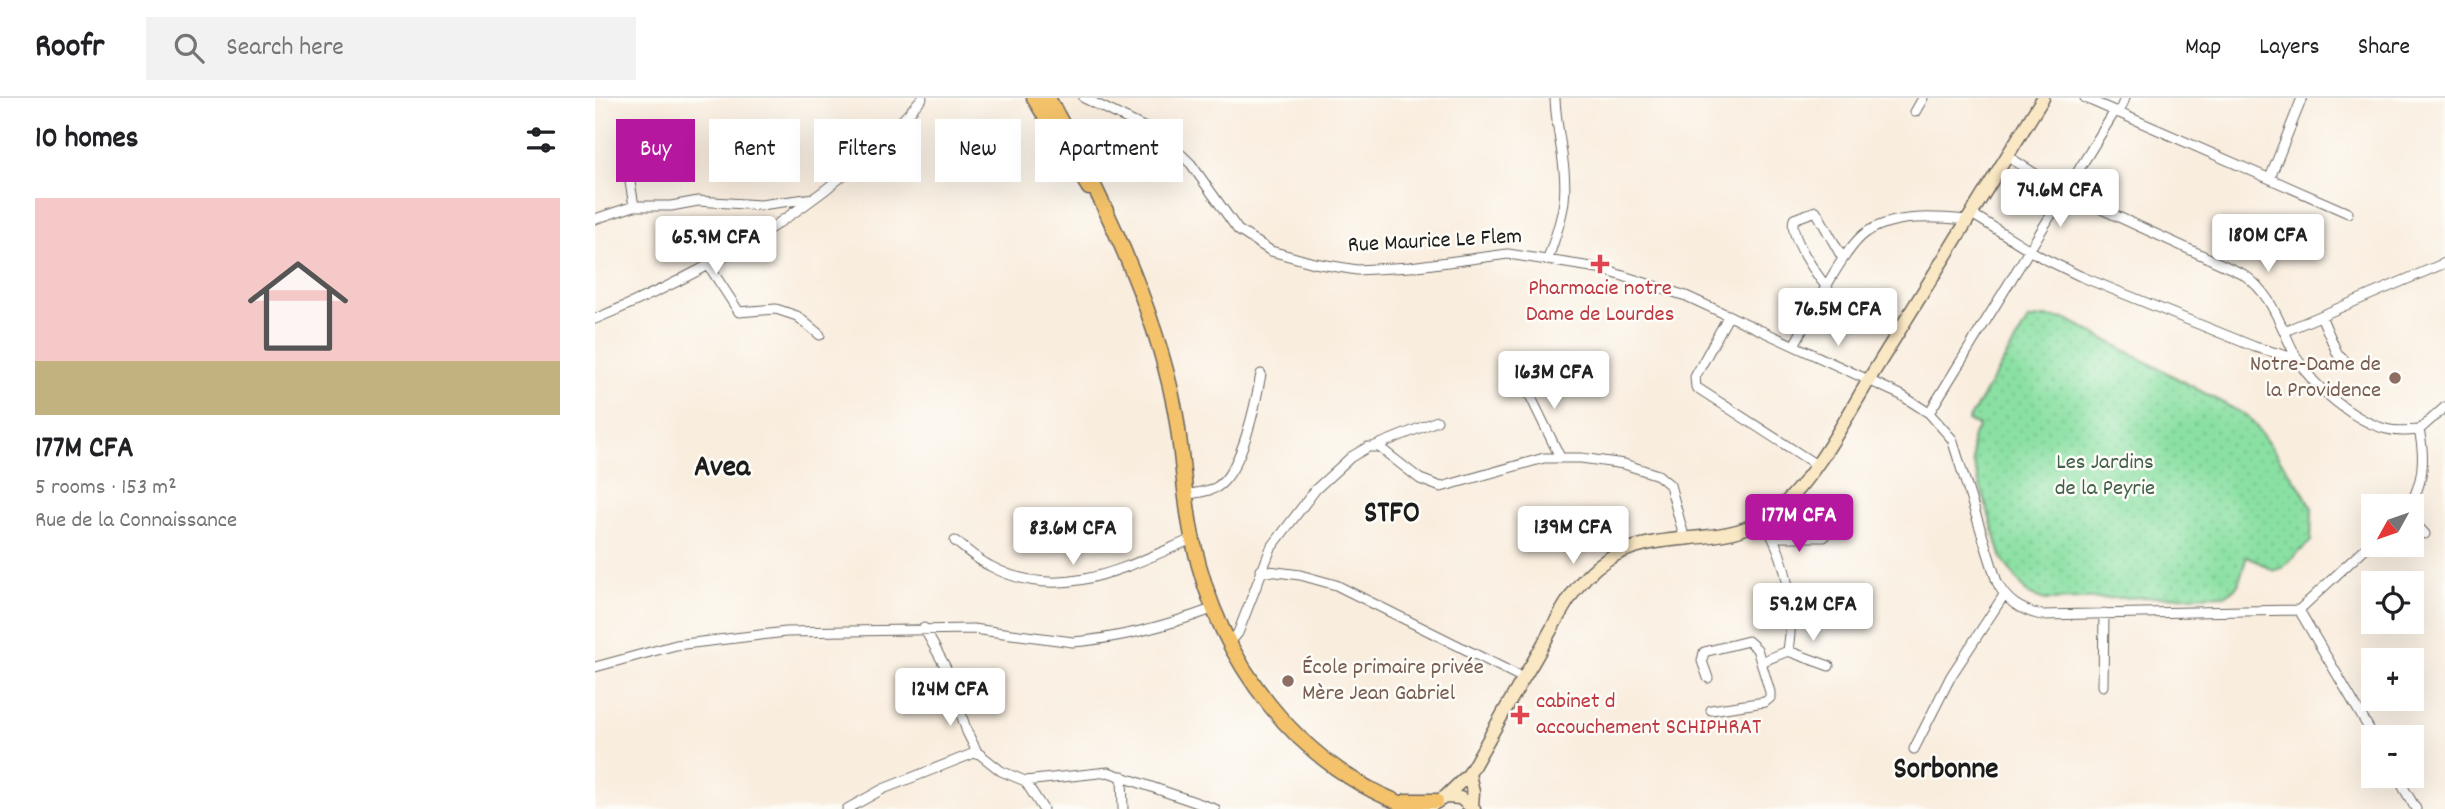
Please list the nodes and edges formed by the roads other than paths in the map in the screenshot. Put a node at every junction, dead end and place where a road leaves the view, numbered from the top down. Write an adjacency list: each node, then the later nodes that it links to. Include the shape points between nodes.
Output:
1 (922, 98): 17 (street)
2 (1034, 98): 18 (main road)
3 (1048, 98): 18 (main road, via 1086,166)
4 (1084, 98): 24 (street, Rue Maurice Le Flem, via 1174,145 1238,230 1271,251 1357,270 1508,254)
5 (1555, 98): 24 (street, via 1564,203)
6 (1923, 98): 11 (street)
7 (2043, 98): 13 (main road)
8 (2085, 98): 12 (street)
9 (2125, 98): 12 (street)
10 (2302, 98): 14 (street)
11 (1915, 112)
12 (2117, 112): 14 (street); 16 (street)
13 (2007, 156): 16 (street); 21 (main road)
14 (2274, 179): 20 (street)
15 (630, 182): 19 (street)
16 (2064, 192): 23 (street); 32 (street, via 2243,274 2263,291)
17 (819, 197): 19 (street, via 759,205 698,201); 26 (street)
18 (1101, 204): 48 (main road, via 1149,321 1174,405)
19 (634, 206): 22 (street)
20 (2348, 213)
21 (1969, 217): 23 (street); 25 (street, via 1878,225 1862,235); 39 (main road)
22 (595, 219)
23 (2030, 250): 35 (street, via 2080,276 2232,338); 41 (street)
24 (1548, 258): 29 (street, Rue Maurice Le Flem, via 1655,285)
25 (1843, 259): 28 (street); 28 (street, via 1816,212 1794,219 1792,226 1807,258)
26 (707, 263): 31 (street); 33 (street, via 739,312 776,309 796,316)
27 (2445, 263): 30 (street)
28 (1828, 289): 34 (street)
29 (1729, 315): 34 (street, Rue Maurice Le Flem); 46 (street, via 1694,383 1707,397)
30 (2321, 316): 32 (street); 36 (street, via 2338,355)
31 (595, 319)
32 (2285, 331): 35 (street)
33 (820, 335)
34 (1794, 345): 39 (street, Rue Maurice Le Flem)
35 (2298, 359): 43 (street, via 2322,388 2365,419 2396,431)
36 (2347, 363)
37 (1261, 374): 48 (street, via 1242,446 1230,471 1214,488)
38 (1522, 379): 45 (street)
39 (1869, 379): 41 (street, Rue Maurice Le Flem); 46 (main road)
40 (2445, 407): 43 (street)
41 (1929, 412): 57 (street, via 1956,448)
42 (1437, 421): 44 (street)
43 (2419, 430): 47 (street, via 2421,476)
44 (1375, 446): 45 (street, via 1420,480 1441,487); 56 (street, via 1350,457 1316,489 1271,548)
45 (1560, 457): 53 (street, via 1624,464 1665,479)
46 (1815, 464): 49 (main road, via 1790,498)
47 (2414, 494)
48 (1184, 495): 52 (main road)
49 (1763, 521): 50 (street); 53 (main road, via 1737,533)
50 (1773, 537): 51 (street); 63 (street, via 1791,607)
51 (1824, 537)
52 (1192, 539): 54 (street, via 1088,579 1060,584 1025,580 1000,571); 58 (main road)
53 (1685, 540): 67 (main road, via 1633,548 1594,569 1569,597)
54 (955, 541)
55 (2361, 552): 59 (street)
56 (1261, 570): 62 (street, via 1238,633); 67 (street, via 1336,585)
57 (2004, 596): 60 (street, via 2041,615); 72 (street, via 1951,676)
58 (1212, 609): 61 (street, via 1147,631 1081,641); 62 (main road)
59 (2299, 610): 60 (street); 71 (street)
60 (2104, 614): 69 (street)
61 (924, 628): 66 (street, via 786,632 707,641); 73 (street, via 946,668)
62 (1229, 644): 77 (main road, via 1262,697 1287,726 1320,757)
63 (1788, 651): 64 (street); 65 (street)
64 (1761, 662): 68 (street, via 1754,644 1748,641 1708,650 1702,661); 70 (street, via 1769,699)
65 (1829, 666)
66 (595, 667)
67 (1523, 678): 74 (main road)
68 (1707, 678)
69 (2103, 686)
70 (1711, 710)
71 (2367, 725)
72 (1914, 749)
73 (977, 752): 76 (street, via 1001,771); 81 (street, via 883,789)
74 (1469, 774): 79 (main road); 80 (main road)
75 (1122, 776): 76 (street, via 1093,772); 83 (street); 84 (street)
76 (1025, 781): 82 (street)
77 (1366, 787): 79 (main road, via 1412,802); 85 (main road); 86 (main road)
78 (2404, 788): 87 (street)
79 (1436, 802): 80 (main road, via 1460,798)
80 (1473, 807)
81 (847, 809)
82 (1042, 809)
83 (1123, 809)
84 (1215, 809)
85 (1395, 809)
86 (1416, 809)
87 (2416, 809)

